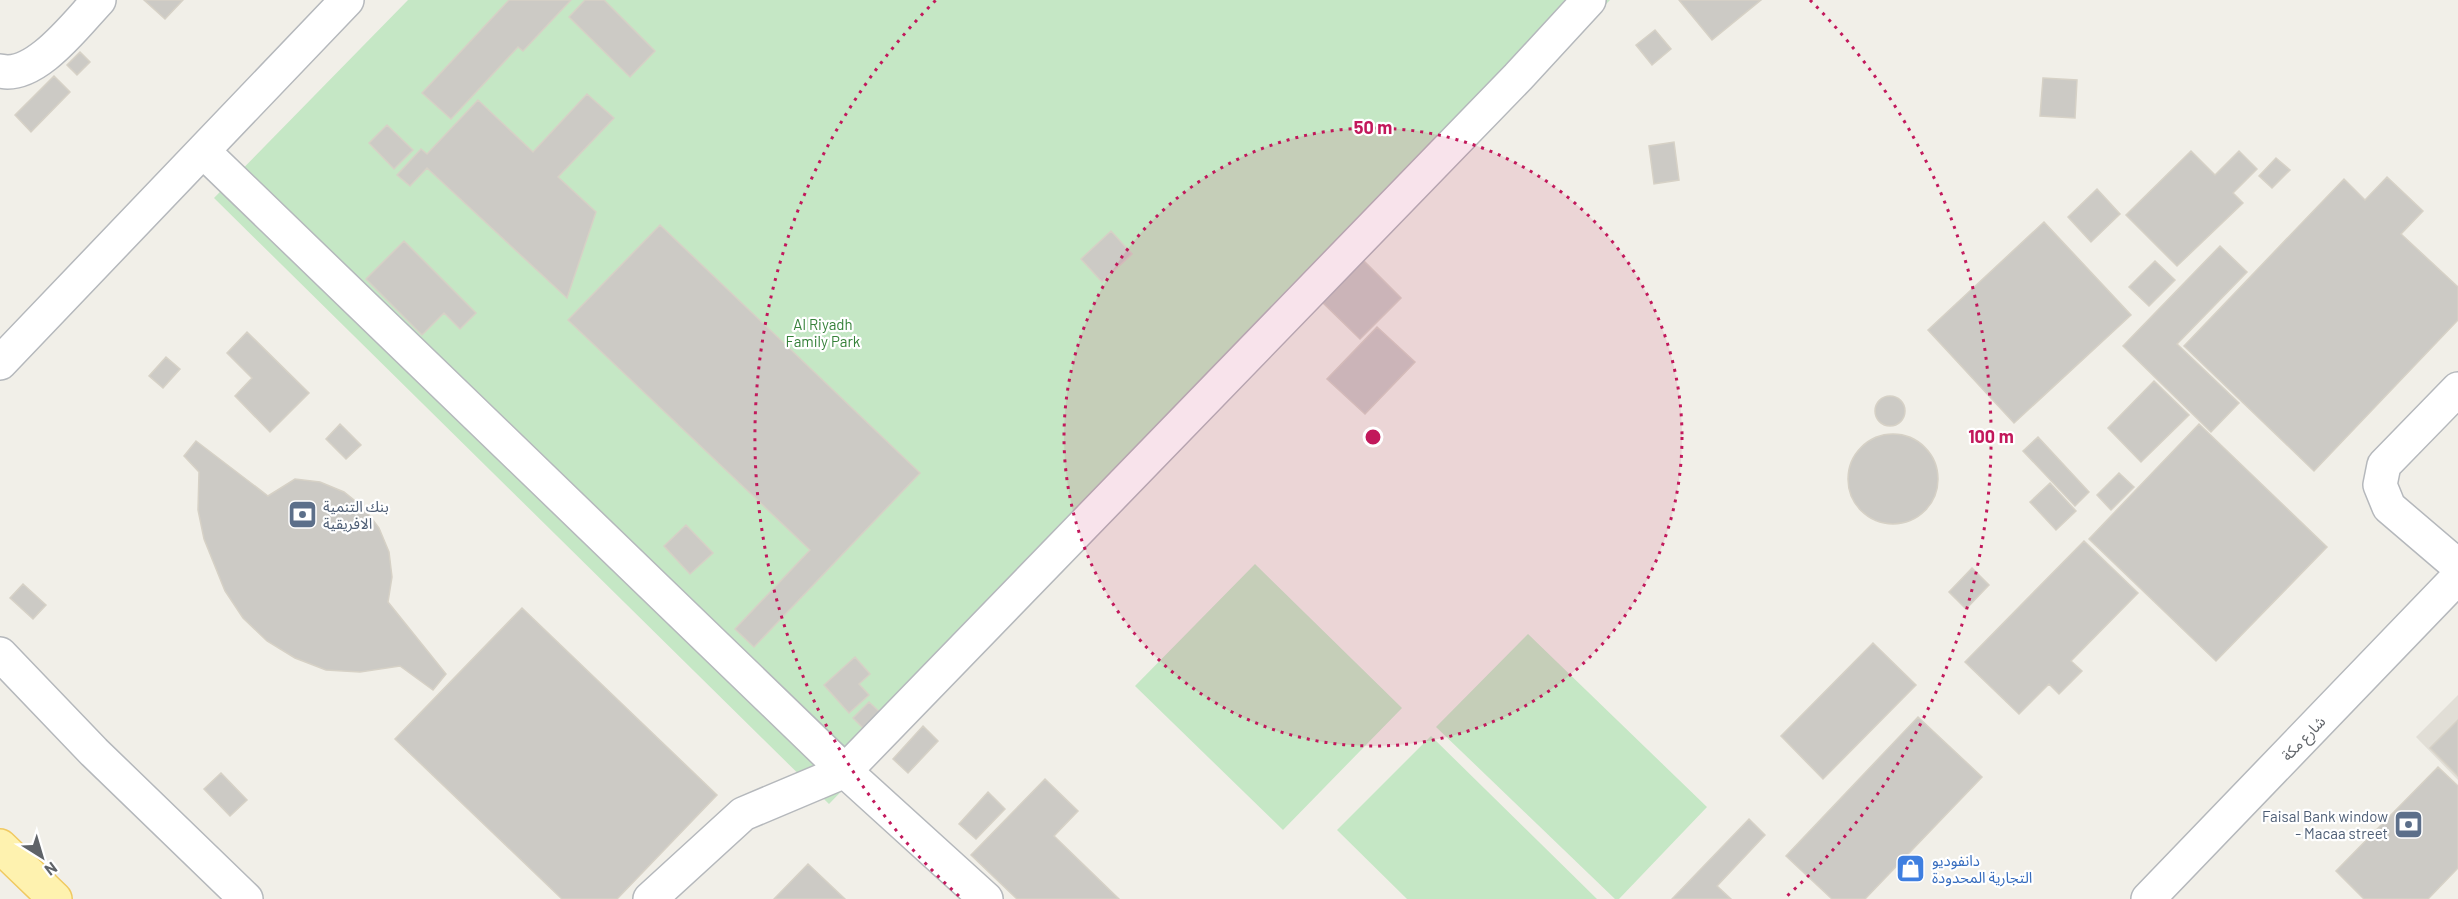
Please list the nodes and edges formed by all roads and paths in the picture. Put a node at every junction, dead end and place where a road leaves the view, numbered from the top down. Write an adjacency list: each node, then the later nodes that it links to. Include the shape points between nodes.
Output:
1 (99, 0): 4 (street, via 39,61 18,72)
2 (346, 0): 5 (street)
3 (1589, 0): 11 (street)
4 (0, 71)
5 (203, 151): 6 (street); 11 (street)
6 (0, 363)
7 (2458, 389): 8 (street, via 2384,465 2380,485 2389,507)
8 (2458, 566)
9 (2458, 577): 17 (street, شارع مكة)
10 (0, 654): 14 (street, via 94,752)
11 (845, 771): 15 (street, via 743,814); 16 (street)
12 (0, 846): 13 (main road)
13 (55, 899)
14 (246, 899)
15 (650, 899)
16 (986, 899)
17 (2148, 899)

